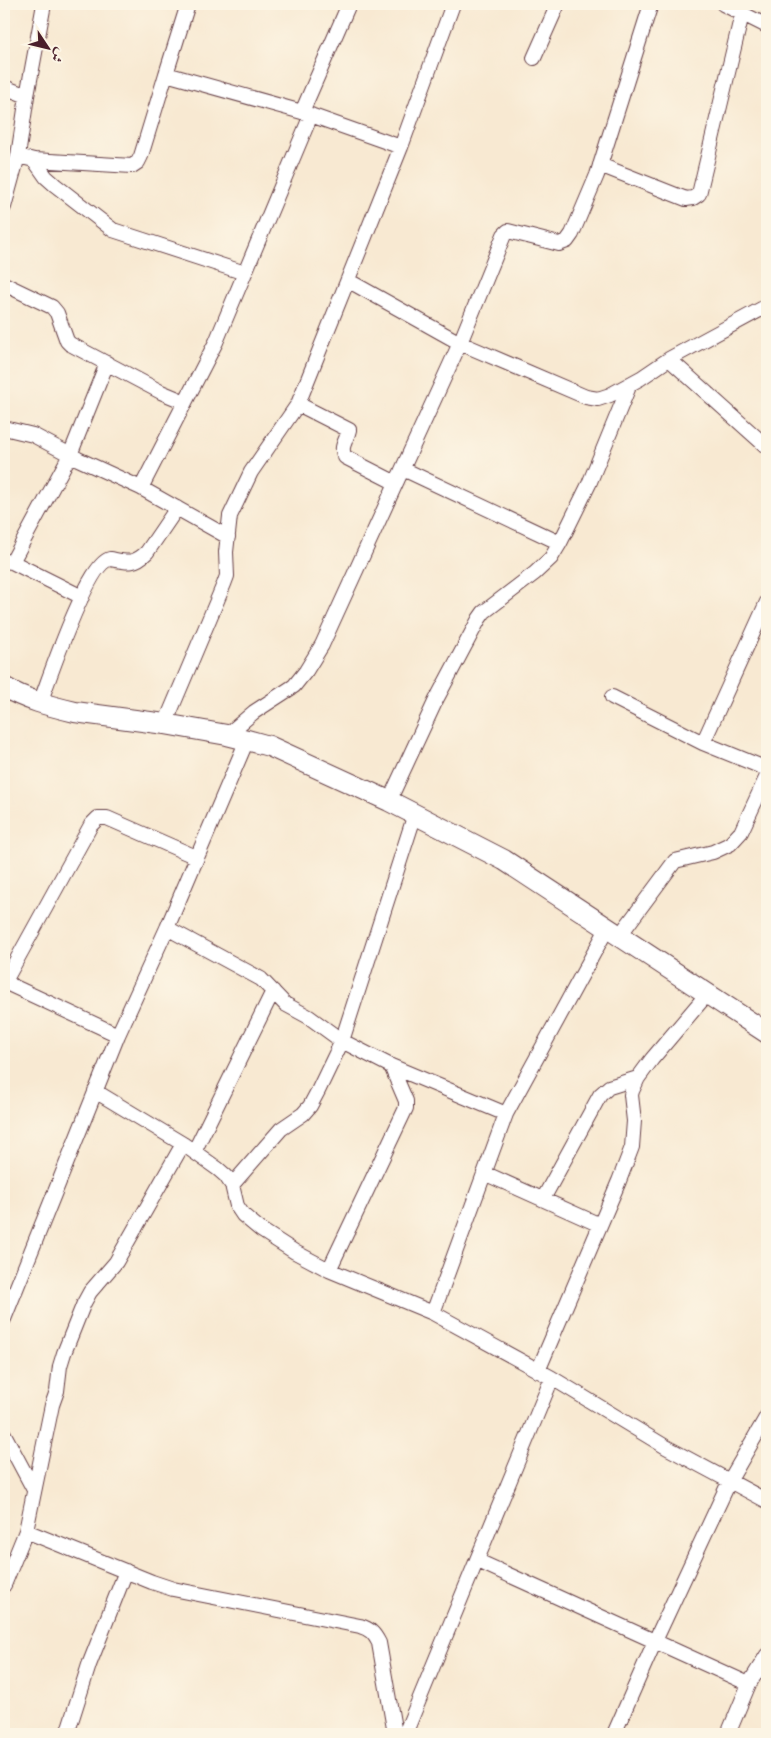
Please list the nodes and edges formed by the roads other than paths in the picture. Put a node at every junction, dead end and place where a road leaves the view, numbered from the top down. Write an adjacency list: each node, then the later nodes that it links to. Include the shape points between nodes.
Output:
1 (44, 4): 13 (street)
2 (188, 4): 11 (street)
3 (349, 4): 14 (street)
4 (453, 4): 15 (street)
5 (558, 4): 10 (street)
6 (651, 4): 18 (street)
7 (723, 4): 8 (street)
8 (742, 14): 9 (street); 18 (street, via 699,194 686,199)
9 (767, 26)
10 (534, 58)
11 (166, 74): 14 (street); 17 (street, via 141,156 132,166)
12 (4, 87): 13 (street)
13 (27, 96): 16 (street)
14 (306, 114): 15 (street); 20 (street)
15 (401, 147): 21 (street)
16 (18, 156): 17 (street); 19 (street)
17 (34, 160): 20 (street, via 55,185 113,230)
18 (600, 165): 24 (street, via 567,241 559,244 508,231 504,235)
19 (4, 206)
20 (244, 273): 28 (street, via 216,342)
21 (349, 281): 24 (street); 29 (street)
22 (4, 284): 26 (street, via 52,307 58,313 68,343)
23 (767, 306): 25 (street)
24 (460, 343): 27 (street, via 586,397 598,399); 33 (street)
25 (668, 359): 27 (street); 31 (street)
26 (107, 364): 28 (street); 32 (street)
27 (630, 384): 38 (street, via 589,484)
28 (186, 402): 35 (street)
29 (298, 404): 34 (street, via 349,430 342,447 345,457); 37 (street, via 251,472 230,516)
30 (4, 428): 32 (street, via 33,435)
31 (767, 446)
32 (70, 455): 35 (street); 39 (street)
33 (403, 469): 34 (street); 38 (street)
34 (396, 483): 46 (street, via 322,644 306,671 294,686 254,712)
35 (141, 488): 36 (street)
36 (177, 508): 37 (street); 40 (street, via 141,558 136,562 106,560)
37 (228, 537): 45 (street, via 224,584)
38 (560, 543): 51 (street, via 551,558 479,619)
39 (8, 562): 40 (street)
40 (82, 597): 44 (street)
41 (767, 602): 48 (street)
42 (4, 687): 44 (street)
43 (612, 697): 48 (street)
44 (40, 703): 45 (street, via 75,712)
45 (165, 724): 46 (street)
46 (227, 735): 47 (street)
47 (247, 740): 51 (street, via 269,746); 53 (street)
48 (703, 743): 49 (street)
49 (767, 769)
50 (767, 776): 55 (street, via 748,820 730,844 713,852 675,861)
51 (389, 800): 52 (street)
52 (415, 814): 55 (street, via 504,860); 61 (street)
53 (196, 857): 54 (street); 56 (street, via 107,818 98,818 91,825)
54 (167, 928): 57 (street, via 261,978); 60 (street)
55 (614, 931): 58 (street); 65 (street)
56 (4, 983): 60 (street)
57 (273, 991): 61 (street, via 285,1004); 66 (street)
58 (708, 992): 59 (street); 63 (street)
59 (767, 1033)
60 (118, 1035): 64 (street)
61 (342, 1041): 62 (street); 68 (street, via 310,1106 281,1129)
62 (391, 1066): 65 (street); 71 (street, via 406,1108)
63 (638, 1078): 69 (street, via 609,1087 600,1095); 70 (street, via 631,1095 634,1121 632,1148)
64 (95, 1091): 66 (street); 72 (street)
65 (506, 1114): 67 (street)
66 (189, 1148): 68 (street, via 226,1176); 80 (street, via 116,1262 84,1303 60,1366)
67 (484, 1172): 69 (street); 73 (street)
68 (232, 1185): 71 (street, via 237,1206 243,1215 295,1252)
69 (543, 1199): 70 (street)
70 (600, 1224): 75 (street)
71 (329, 1270): 73 (street)
72 (9, 1293): 74 (street)
73 (433, 1313): 75 (street)
74 (4, 1319)
75 (538, 1371): 76 (street)
76 (552, 1378): 79 (street, via 666,1447); 83 (street)
77 (767, 1416): 79 (street)
78 (4, 1434): 80 (street)
79 (730, 1480): 81 (street); 86 (street)
80 (34, 1490): 82 (street)
81 (767, 1501)
82 (26, 1531): 84 (street); 85 (street)
83 (478, 1561): 86 (street); 91 (street)
84 (126, 1571): 89 (street); 90 (street, via 173,1589 369,1629 379,1642)
85 (4, 1585)
86 (655, 1642): 88 (street); 92 (street)
87 (767, 1655): 88 (street)
88 (749, 1684): 93 (street)
89 (67, 1734)
90 (395, 1734)
91 (405, 1734)
92 (614, 1734)
93 (728, 1734)

